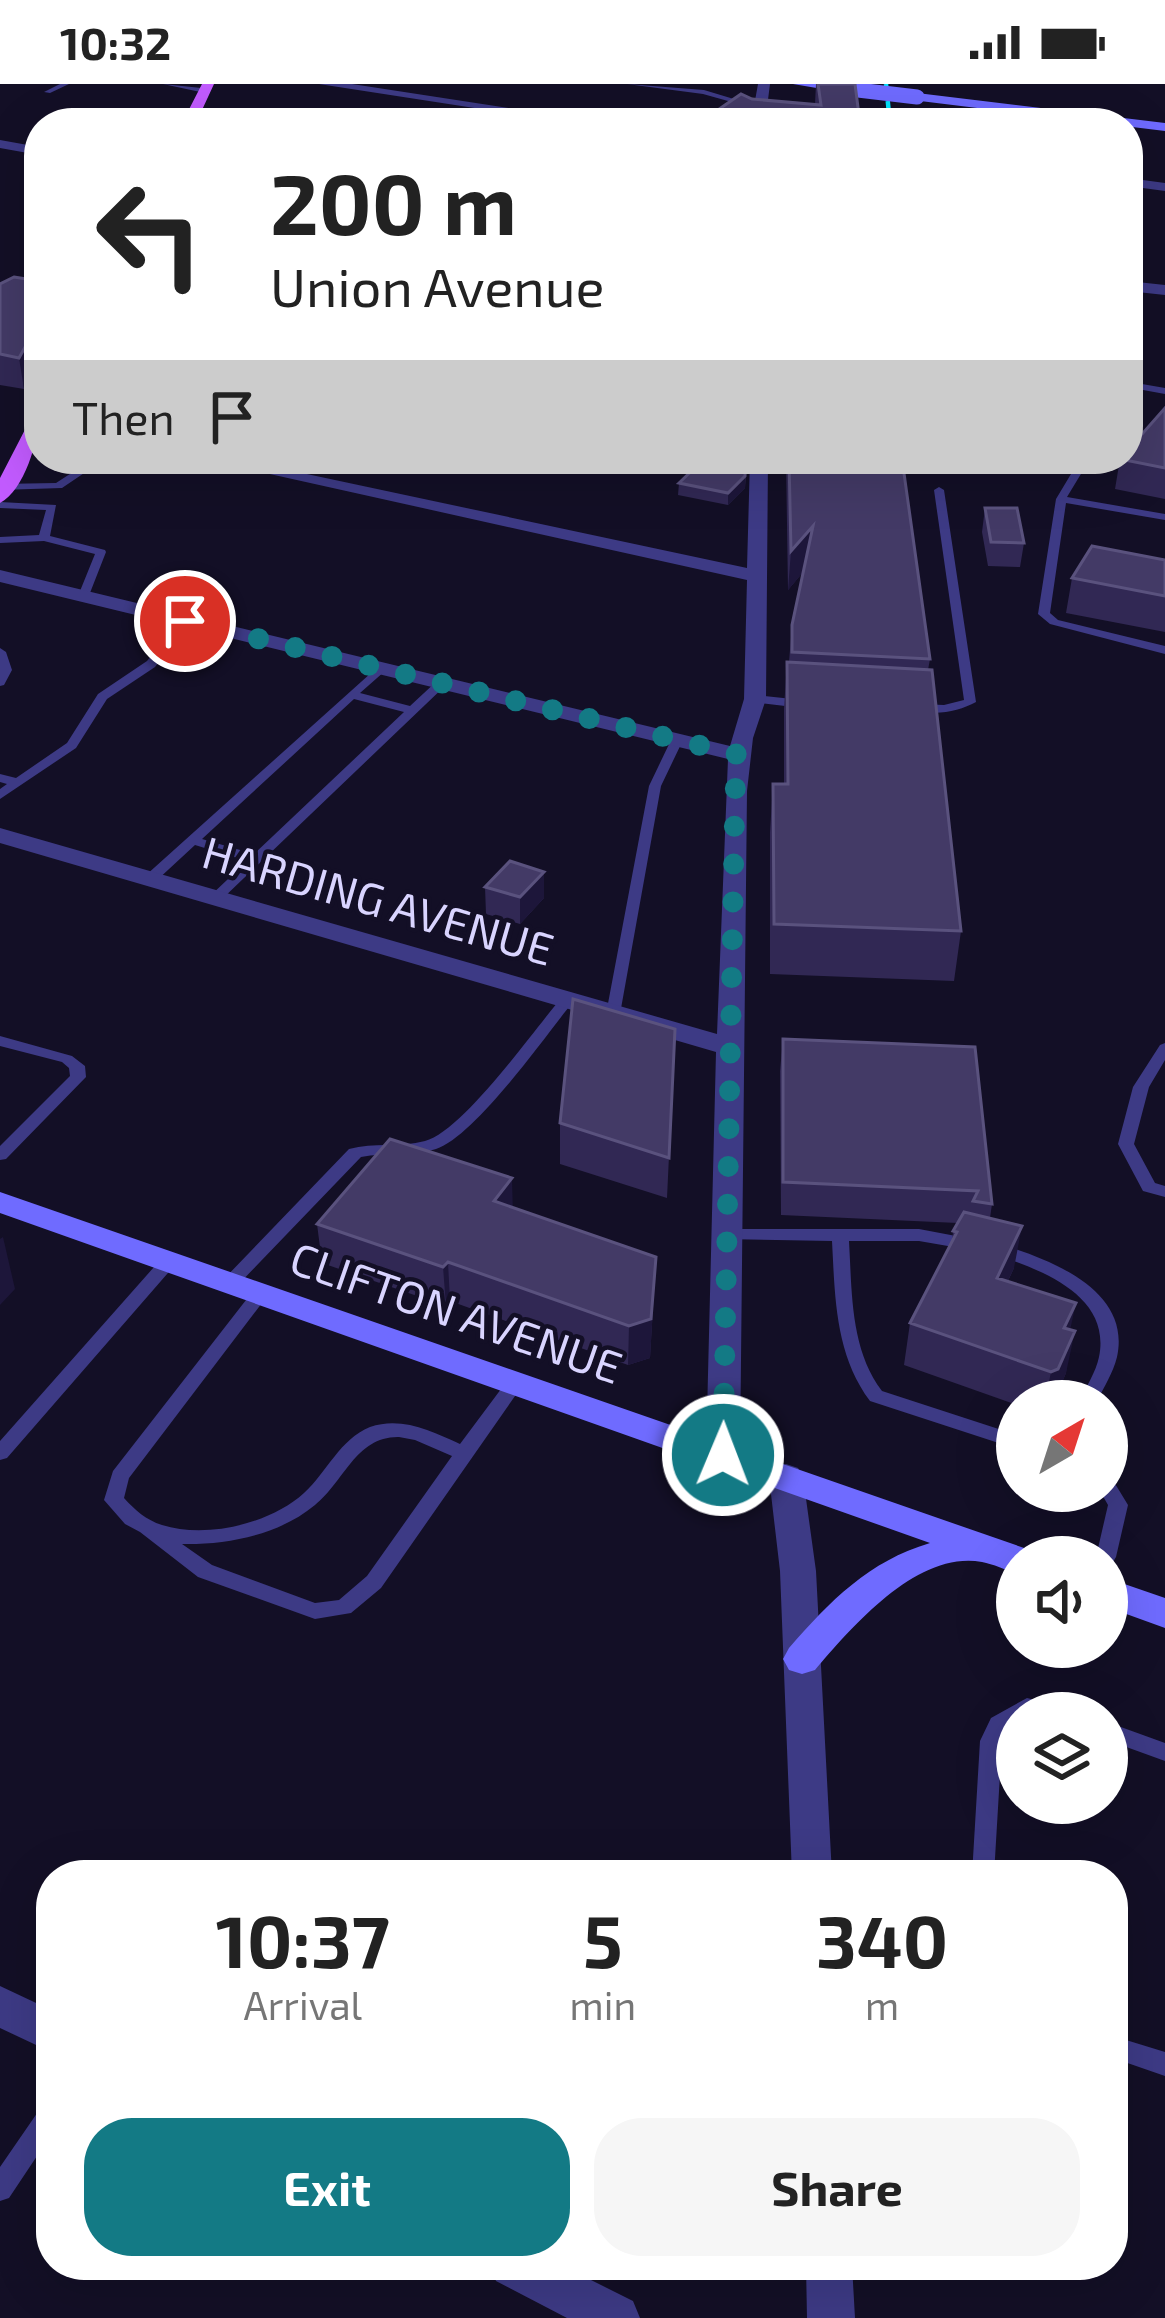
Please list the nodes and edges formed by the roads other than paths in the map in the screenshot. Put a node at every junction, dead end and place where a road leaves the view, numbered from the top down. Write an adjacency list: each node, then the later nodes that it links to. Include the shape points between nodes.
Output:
1 (67, 84): 7 (lane)
2 (170, 84): 6 (street)
3 (325, 84): 8 (street)
4 (630, 84): 9 (lane, via 704,92)
5 (799, 84): 10 (main road, bridge)
6 (206, 87)
7 (48, 92)
8 (494, 108)
9 (741, 108)
10 (1003, 108)
11 (8, 465): 17 (main road)
12 (77, 474): 17 (lane, via 58,486)
13 (281, 474): 23 (street)
14 (759, 474): 23 (street)
15 (1076, 474): 18 (lane)
16 (938, 490): 34 (lane, via 970,702)
17 (1, 494): 20 (lane, via 52,507)
18 (1061, 499): 19 (lane); 26 (lane, via 1043,614)
19 (1165, 517)
20 (44, 538): 21 (lane); 24 (lane, via 101,552)
21 (0, 540)
22 (0, 576): 24 (street)
23 (757, 576): 32 (street)
24 (83, 596): 25 (street)
25 (185, 621): 28 (street); 39 (lane, via 151,664 102,697 72,745)
26 (1165, 650)
27 (0, 652): 29 (lane)
28 (381, 668): 30 (street); 31 (lane)
29 (0, 682)
30 (442, 683): 35 (lane); 36 (street)
31 (352, 695): 35 (lane); 42 (lane)
32 (755, 699): 33 (lane); 37 (street)
33 (829, 705)
34 (898, 707)
35 (413, 711): 43 (lane)
36 (677, 740): 37 (street); 47 (lane, via 655,786)
37 (740, 755): 49 (street)
38 (0, 778): 39 (lane)
39 (18, 782): 40 (lane)
40 (0, 795)
41 (0, 836): 44 (street, HARDING AVENUE)
42 (192, 840): 43 (lane); 44 (lane)
43 (256, 859): 45 (lane)
44 (150, 879): 45 (street, HARDING AVENUE)
45 (215, 898): 46 (street, HARDING AVENUE)
46 (567, 1000): 47 (street, HARDING AVENUE); 57 (lane, via 439,1142 355,1153)
47 (613, 1014): 49 (street, HARDING AVENUE)
48 (0, 1041): 51 (lane, via 67,1059 78,1077)
49 (733, 1048): 54 (street)
50 (1165, 1048): 52 (lane, via 1141,1087 1126,1144)
51 (0, 1155)
52 (1157, 1189)
53 (0, 1202): 56 (main road, CLIFTON AVENUE)
54 (728, 1235): 55 (lane); 63 (street)
55 (840, 1236): 58 (lane, via 919,1235 991,1247 1063,1272 1101,1314 1110,1350); 60 (lane, via 846,1320 866,1387)
56 (168, 1262): 57 (main road, CLIFTON AVENUE); 61 (lane)
57 (244, 1290): 59 (main road, CLIFTON AVENUE); 65 (lane, via 120,1476 114,1500)
58 (1097, 1380)
59 (513, 1386): 62 (lane); 63 (main road, CLIFTON AVENUE)
60 (996, 1435)
61 (0, 1453)
62 (464, 1454): 65 (lane, via 401,1429 375,1432 308,1501 263,1526 220,1537); 65 (lane, via 374,1582 344,1607 315,1611 205,1571)
63 (723, 1455): 64 (main road, CLIFTON AVENUE)
64 (786, 1477): 66 (main road, CLIFTON AVENUE); 70 (street)
65 (148, 1531)
66 (980, 1547): 67 (main road, CLIFTON AVENUE); 70 (main road, via 912,1560 883,1576)
67 (996, 1553)
68 (1128, 1600): 69 (main road)
69 (1165, 1613)
70 (802, 1659): 74 (street)
71 (996, 1730): 75 (lane)
72 (1128, 1739): 73 (lane)
73 (1165, 1752)
74 (811, 1860)
75 (984, 1860)
76 (0, 2006): 77 (street)
77 (36, 2024)
78 (1128, 2052): 79 (lane)
79 (1165, 2064)
80 (36, 2136): 81 (lane)
81 (0, 2189)
82 (541, 2280): 84 (street)
83 (830, 2280): 85 (street)
84 (616, 2318)
85 (831, 2318)

